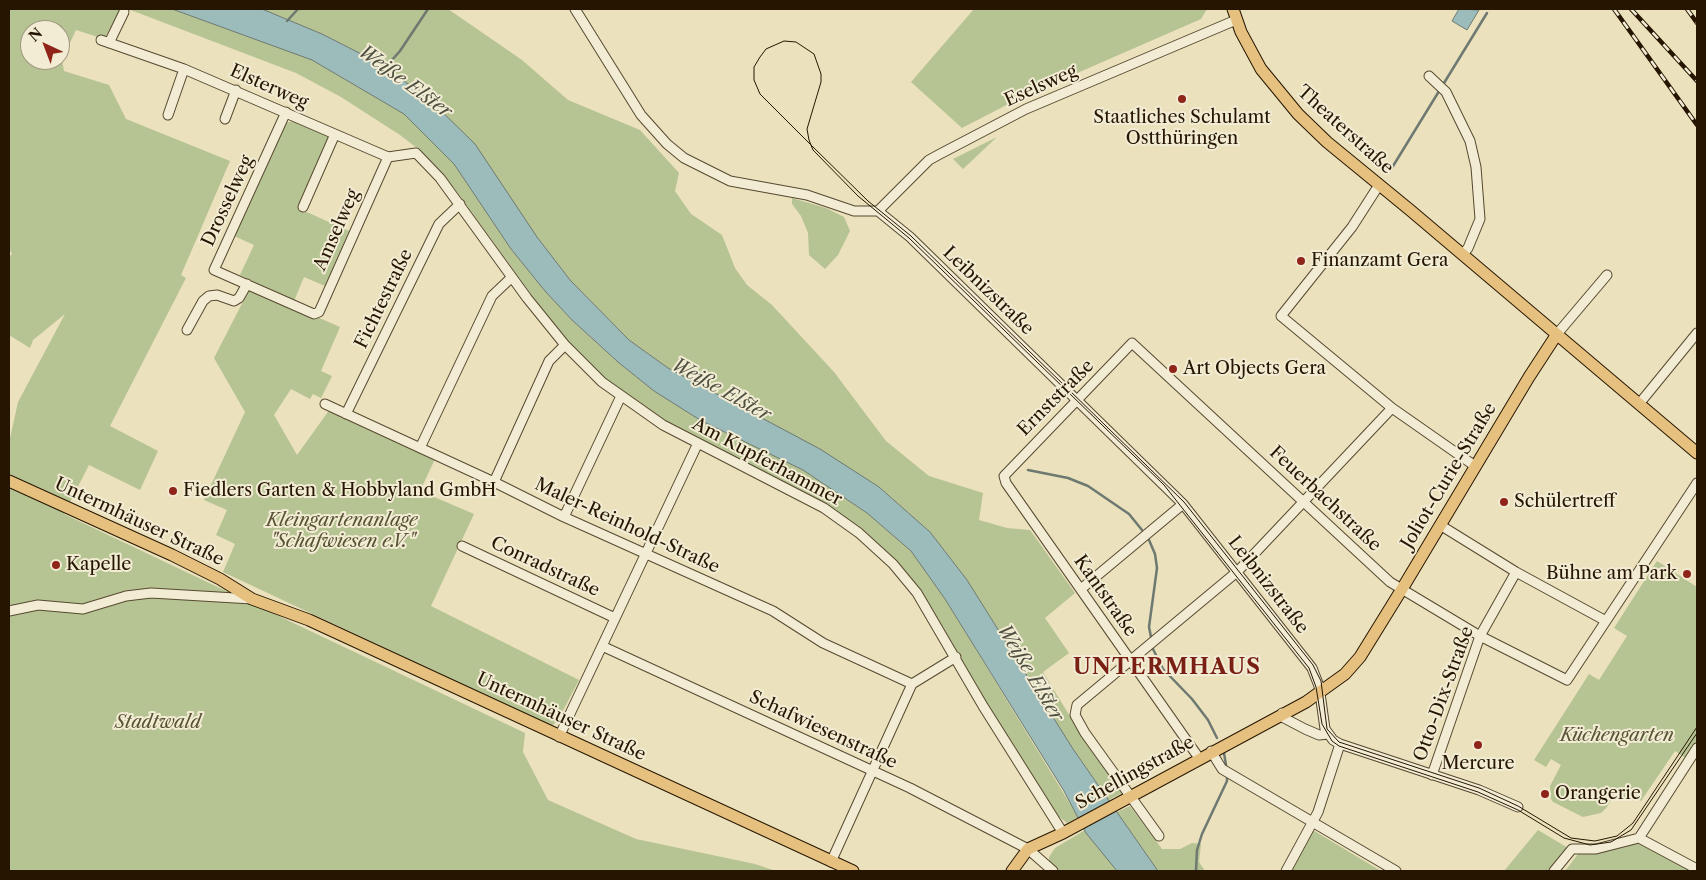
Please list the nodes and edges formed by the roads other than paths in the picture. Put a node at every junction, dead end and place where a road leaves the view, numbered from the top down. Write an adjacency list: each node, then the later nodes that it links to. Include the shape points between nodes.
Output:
1 (576, 9): 16 (street, via 641,115 684,158 730,181 807,195 854,211)
2 (1232, 9): 4 (main road, Theaterstraße)
3 (124, 12): 5 (street, Elsterweg, via 105,41)
4 (1236, 20): 13 (main road, Theaterstraße, via 1248,47 1275,88 1327,142); 16 (street, Eselsweg, via 1026,109 940,154 929,160)
5 (184, 69): 7 (street, Elsterweg); 9 (street)
6 (1429, 76): 17 (street, via 1446,92 1471,146 1478,182 1480,219)
7 (236, 90): 8 (street, Elsterweg); 10 (street)
8 (286, 112): 11 (street, Elsterweg); 20 (street, Drosselweg, via 214,270)
9 (168, 115)
10 (224, 119)
11 (335, 134): 12 (street, Elsterweg); 15 (street)
12 (388, 157): 14 (street, Am Kupferhammer, via 416,153); 21 (street, Amselweg, via 319,312)
13 (1379, 186): 17 (main road, Theaterstraße); 31 (street, via 1352,227 1282,316)
14 (460, 204): 19 (street, Am Kupferhammer); 32 (street, Fichtestraße, via 439,224)
15 (303, 208)
16 (878, 211): 28 (street, Leibnizstraße, via 910,237)
17 (1463, 254): 24 (main road, Theaterstraße)
18 (1607, 275): 24 (street, Joliot-Curie-Straße)
19 (512, 276): 26 (street, Am Kupferhammer); 34 (street, via 492,296)
20 (247, 284): 21 (street, Drosselweg); 22 (street, via 234,301 217,295 203,301)
21 (314, 314)
22 (187, 330)
23 (1697, 332): 30 (street)
24 (1557, 334): 30 (main road, Theaterstraße); 36 (main road, Joliot-Curie-Straße)
25 (1132, 344): 28 (street, Ernststraße); 41 (street, Feuerbachstraße)
26 (565, 345): 27 (street, Am Kupferhammer); 39 (street, via 549,361)
27 (621, 396): 33 (street, Am Kupferhammer, via 662,426); 43 (street)
28 (1077, 400): 37 (street, Ernststraße); 42 (street, Leibnizstraße)
29 (325, 404): 32 (street, Maler-Reinhold-Straße)
30 (1639, 404): 35 (main road, Theaterstraße)
31 (1392, 408): 36 (street); 41 (street)
32 (346, 414): 34 (street, Maler-Reinhold-Straße)
33 (698, 443): 46 (street, Conradstraße); 57 (street, Am Kupferhammer, via 824,508 859,533 893,564 918,593)
34 (420, 448): 39 (street, Maler-Reinhold-Straße)
35 (1697, 453)
36 (1475, 466): 44 (main road, Joliot-Curie-Straße)
37 (1004, 476): 49 (street, Kantstraße)
38 (9, 481): 51 (main road, Untermhäuser Straße, via 196,567)
39 (494, 482): 43 (street, Maler-Reinhold-Straße)
40 (1697, 483): 54 (street)
41 (1303, 501): 47 (street); 50 (street, Feuerbachstraße, via 1390,582)
42 (1183, 504): 47 (street, Leibnizstraße); 49 (street)
43 (564, 517): 46 (street, Maler-Reinhold-Straße)
44 (1440, 525): 48 (street); 50 (main road, Joliot-Curie-Straße)
45 (462, 546): 53 (street, Conradstraße)
46 (646, 553): 53 (street, Conradstraße); 59 (street, Maler-Reinhold-Straße, via 773,610 823,643)
47 (1237, 572): 58 (street); 60 (street, Leibnizstraße, via 1312,668)
48 (1516, 572): 54 (street); 55 (street, Otto-Dix-Straße)
49 (1081, 589): 58 (street, Kantstraße)
50 (1402, 589): 55 (street, Feuerbachstraße); 60 (main road, Joliot-Curie-Straße, via 1352,667)
51 (252, 599): 52 (street, Untermhäuser Straße, via 151,593 126,596 83,609 38,605); 63 (main road, Untermhäuser Straße, via 318,624)
52 (9, 611)
53 (615, 618): 56 (street, Conradstraße)
54 (1606, 621): 55 (street, Feuerbachstraße, via 1567,680)
55 (1480, 636): 69 (street, Otto-Dix-Straße)
56 (602, 646): 63 (street, Conradstraße); 68 (street, Schafwiesenstraße)
57 (956, 657): 59 (street); 73 (street, Am Kupferhammer, via 982,706)
58 (1131, 661): 67 (street, Kantstraße); 70 (street, via 1077,705 1075,715)
59 (912, 684): 68 (street)
60 (1320, 694): 61 (main road, Schellingstraße); 62 (street, Leibnizstraße)
61 (1282, 713): 62 (street, via 1284,718 1305,729 1319,735); 66 (main road, Schellingstraße)
62 (1328, 734): 64 (street)
63 (559, 737): 77 (main road, Untermhäuser Straße)
64 (1340, 744): 69 (street); 72 (street)
65 (1697, 748): 75 (street)
66 (1212, 752): 67 (main road, Schellingstraße); 72 (street, via 1222,769)
67 (1199, 758): 70 (main road, Schellingstraße)
68 (872, 772): 76 (street, Schafwiesenstraße); 77 (street)
69 (1432, 775): 71 (street)
70 (1128, 797): 73 (main road, Schellingstraße); 74 (street)
71 (1518, 807)
72 (1312, 823): 82 (street); 83 (street)
73 (1067, 831): 76 (main road, Schellingstraße)
74 (1159, 836)
75 (1639, 838): 78 (street); 84 (street, via 1596,849 1572,849)
76 (1028, 849): 80 (main road, Schellingstraße); 81 (street, Schafwiesenstraße)
77 (831, 862): 79 (main road, Untermhäuser Straße)
78 (1697, 869)
79 (853, 871)
80 (1012, 871)
81 (1053, 871)
82 (1286, 871)
83 (1396, 871)
84 (1554, 871)

